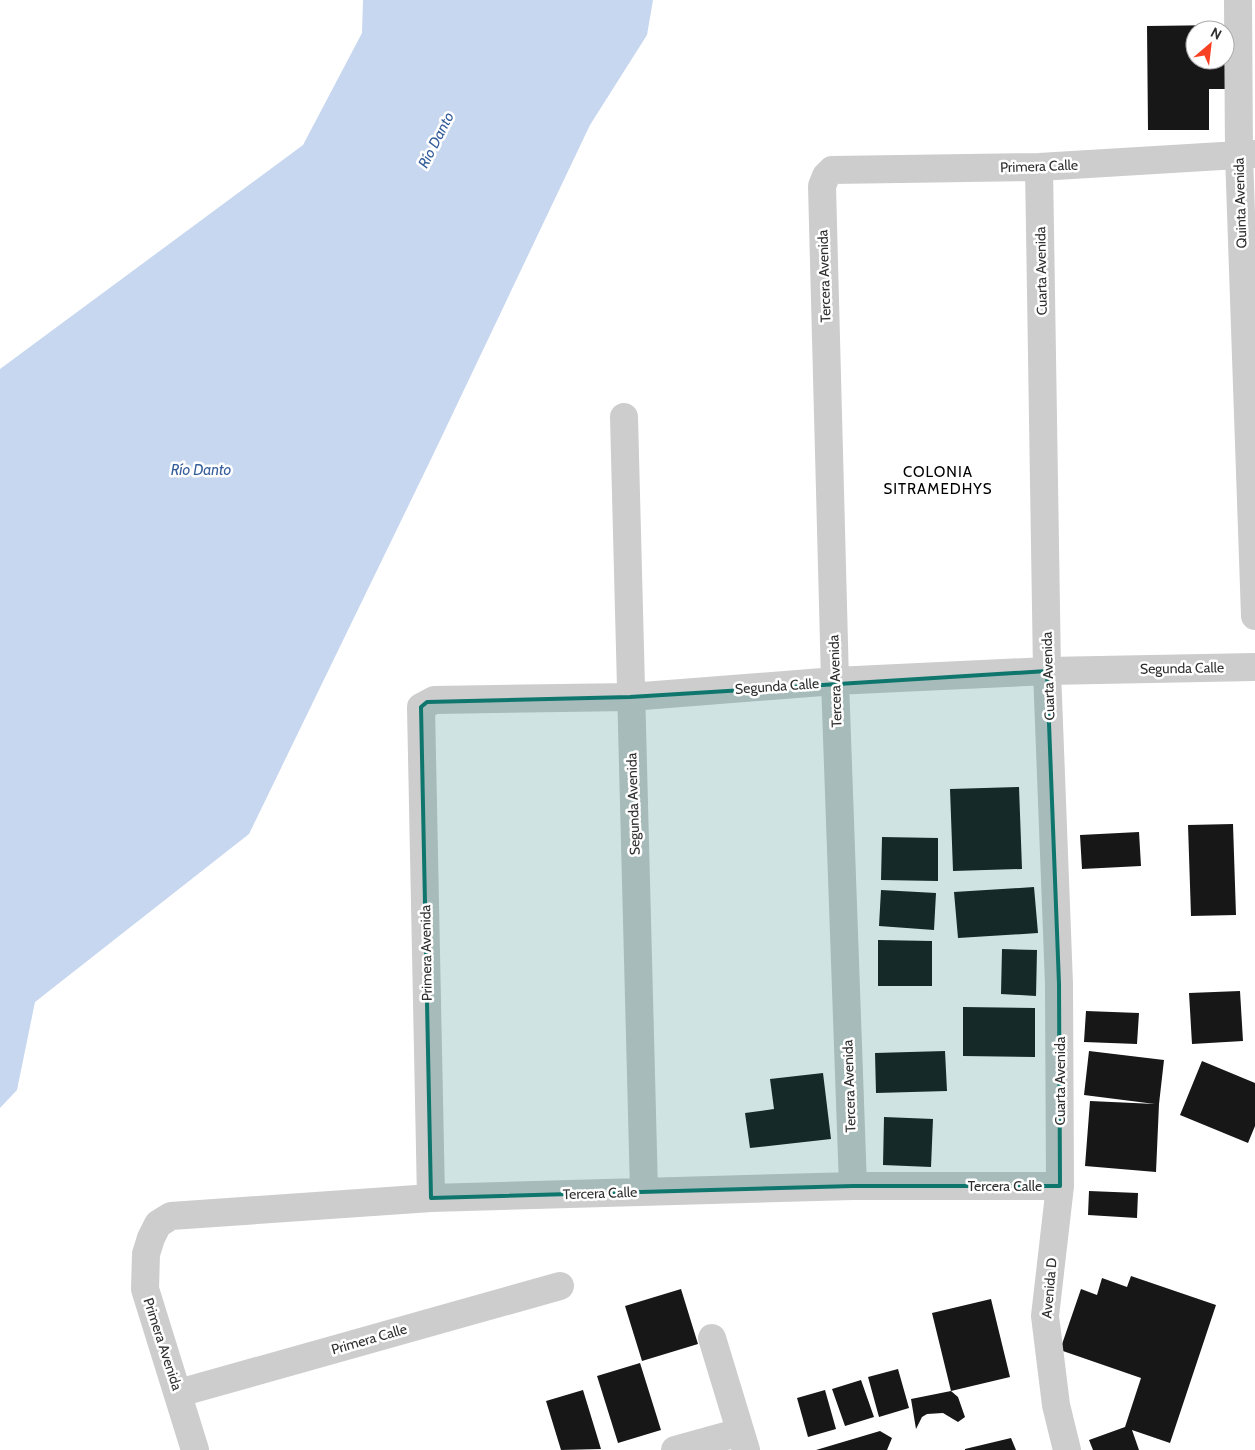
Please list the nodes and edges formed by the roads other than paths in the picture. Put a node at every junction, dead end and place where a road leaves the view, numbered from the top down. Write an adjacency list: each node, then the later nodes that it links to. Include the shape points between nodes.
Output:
1 (1238, 0): 2 (street, Quinta Avenida)
2 (1247, 155): 3 (street, Primera Calle); 6 (street, Quinta Avenida)
3 (1039, 167): 4 (street, Primera Calle, via 832,170); 8 (street, Cuarta Avenida)
4 (826, 176): 9 (street, Tercera Avenida, via 822,186)
5 (624, 417): 10 (street, Segunda Avenida)
6 (1255, 616)
7 (1255, 667): 8 (street, Segunda Calle)
8 (1047, 671): 9 (street, Segunda Calle); 13 (street, Cuarta Avenida, via 1059,984)
9 (835, 681): 10 (street, Segunda Calle); 12 (street, Tercera Avenida)
10 (630, 697): 11 (street, Segunda Calle, via 434,700); 14 (street, Segunda Avenida)
11 (422, 707): 15 (street, Primera Avenida)
12 (853, 1186): 13 (street, Tercera Calle); 14 (street, Tercera Calle)
13 (1060, 1186): 23 (street, Avenida D, via 1045,1316 1056,1406)
14 (644, 1191): 15 (street, Tercera Calle)
15 (431, 1198): 16 (street, Tercera Calle, via 171,1216 158,1224)
16 (151, 1238): 19 (street, Primera Avenida, via 146,1254 145,1289)
17 (560, 1286): 19 (street, Primera Calle)
18 (712, 1338): 20 (street)
19 (179, 1393): 21 (street, Primera Avenida)
20 (743, 1441): 22 (street)
21 (195, 1450)
22 (675, 1450)
23 (1067, 1450)

